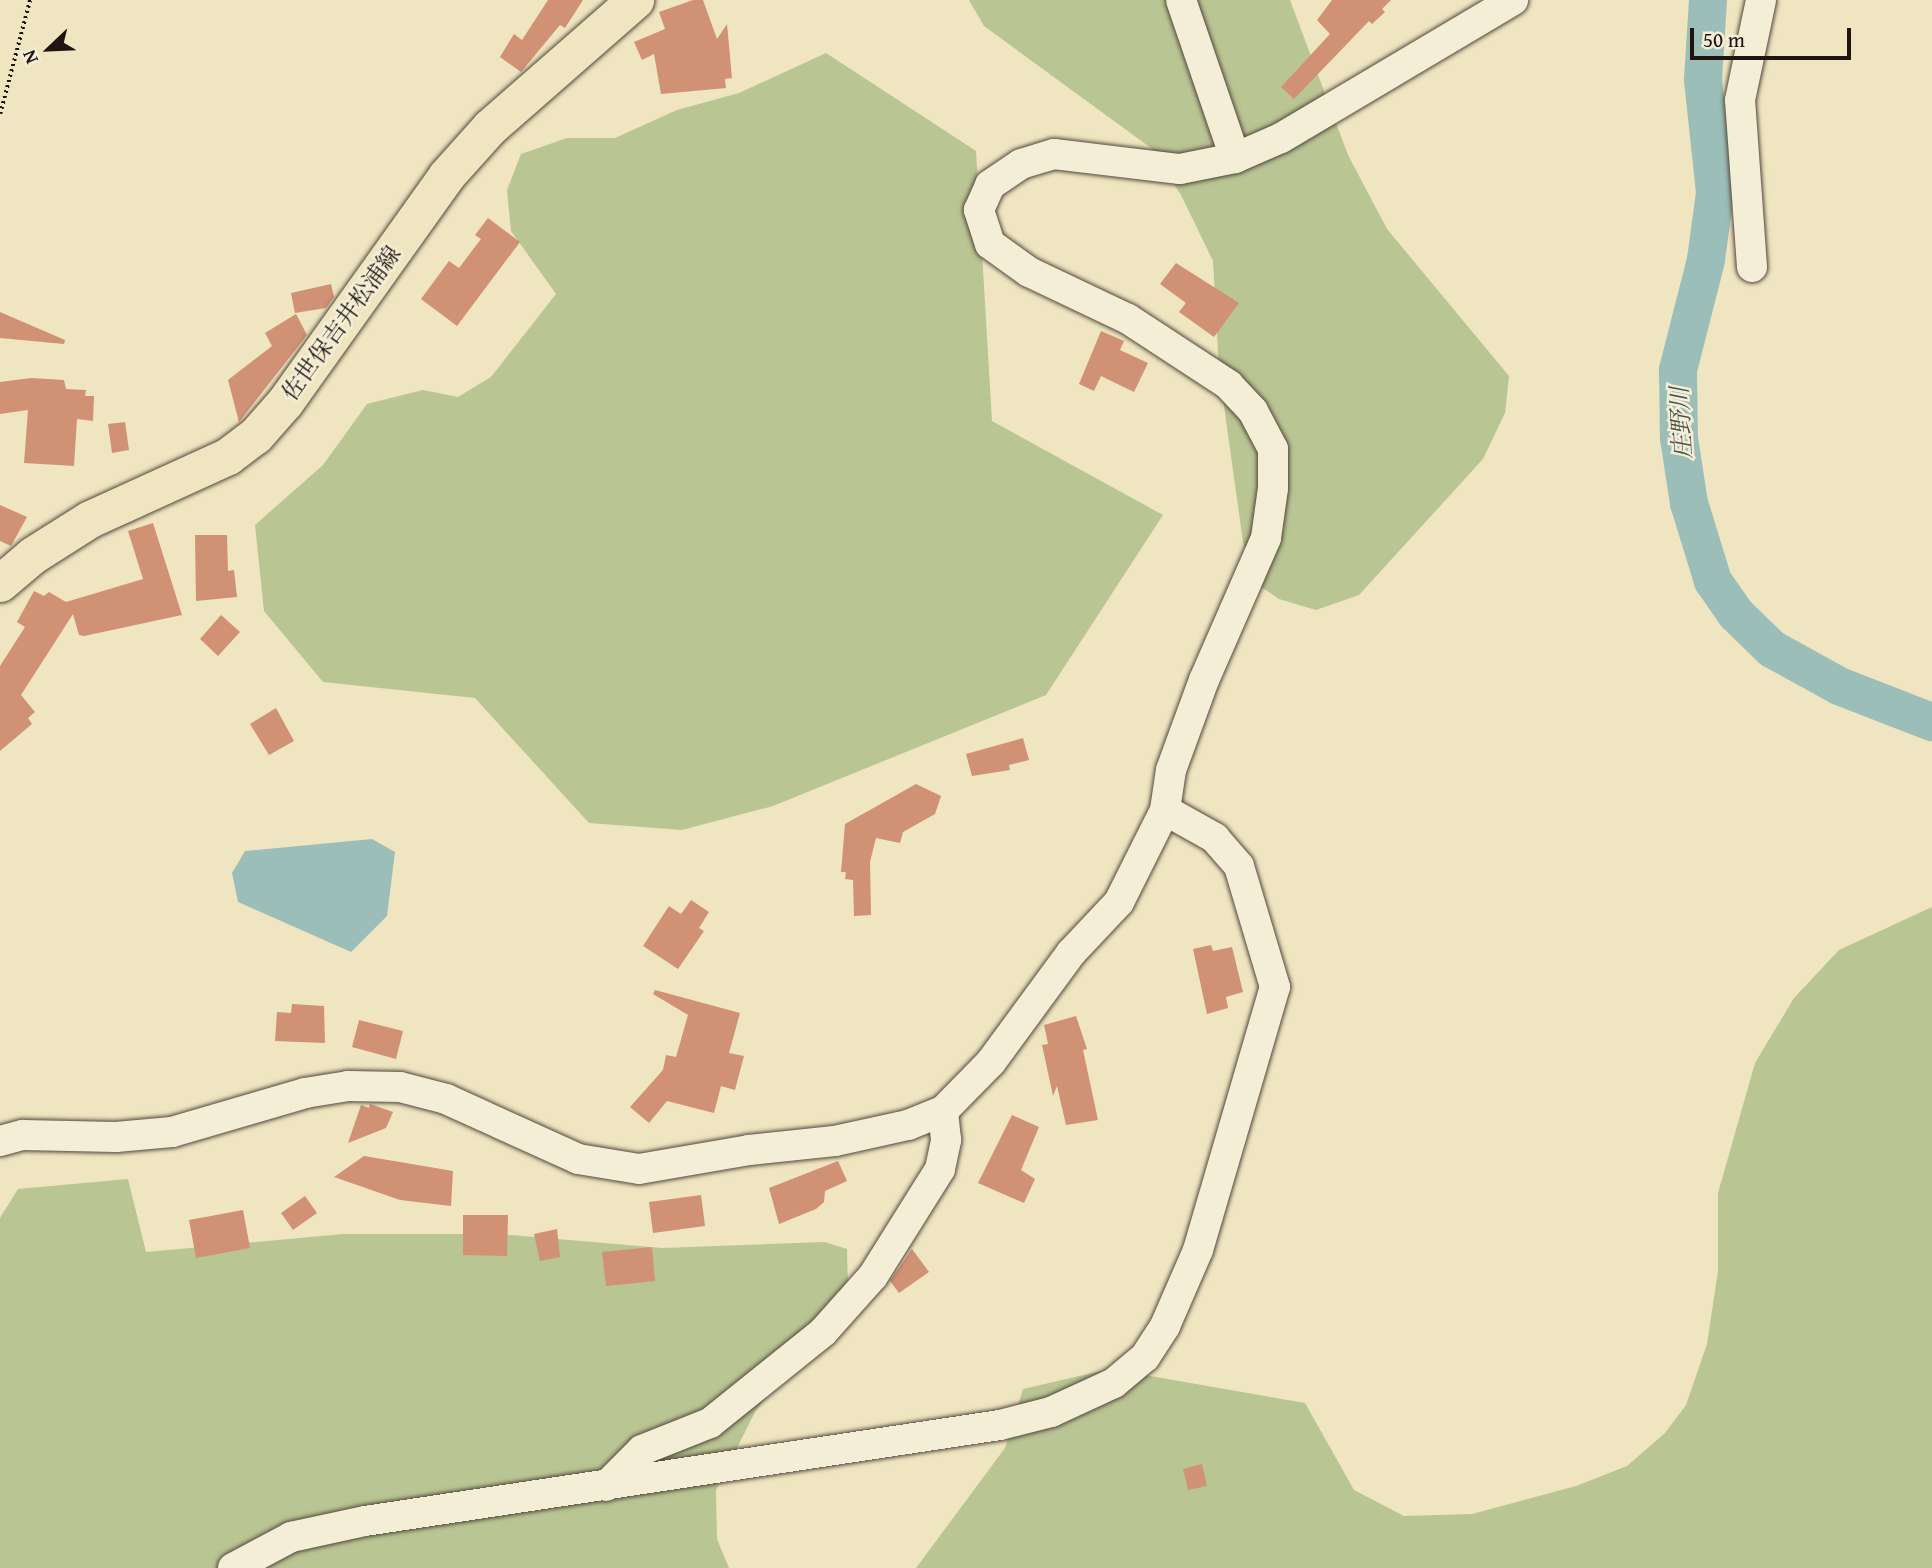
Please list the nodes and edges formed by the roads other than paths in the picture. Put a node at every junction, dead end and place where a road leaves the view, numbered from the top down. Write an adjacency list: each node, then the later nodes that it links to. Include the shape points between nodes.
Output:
1 (635, 0): 7 (main road, 佐世保吉井松浦線, via 490,127 446,176 255,436 228,456 90,519 33,555)
2 (1181, 0): 5 (street)
3 (1513, 0): 5 (street, via 1282,138)
4 (1761, 0): 6 (street, via 1740,100)
5 (1235, 158): 8 (street, via 1180,169 1054,154 1021,164 990,185 979,211 990,244 1029,272 1128,319 1229,385 1253,411 1273,449 1266,538 1171,770)
6 (1752, 267)
7 (0, 583)
8 (1165, 810): 9 (street, via 1119,902 1071,953 991,1062); 11 (street, via 1215,838 1239,866 1275,987 1198,1250 1165,1326 1145,1357 1093,1395 1000,1425)
9 (943, 1111): 10 (street, via 908,1125 835,1141 639,1169 578,1159 446,1099 400,1087 348,1086 305,1093 172,1132 116,1138 23,1135); 11 (street, via 946,1140 940,1169 873,1276 823,1332 709,1423 642,1450)
10 (0, 1141)
11 (606, 1486): 12 (street, via 365,1521 291,1537)
12 (233, 1568)

